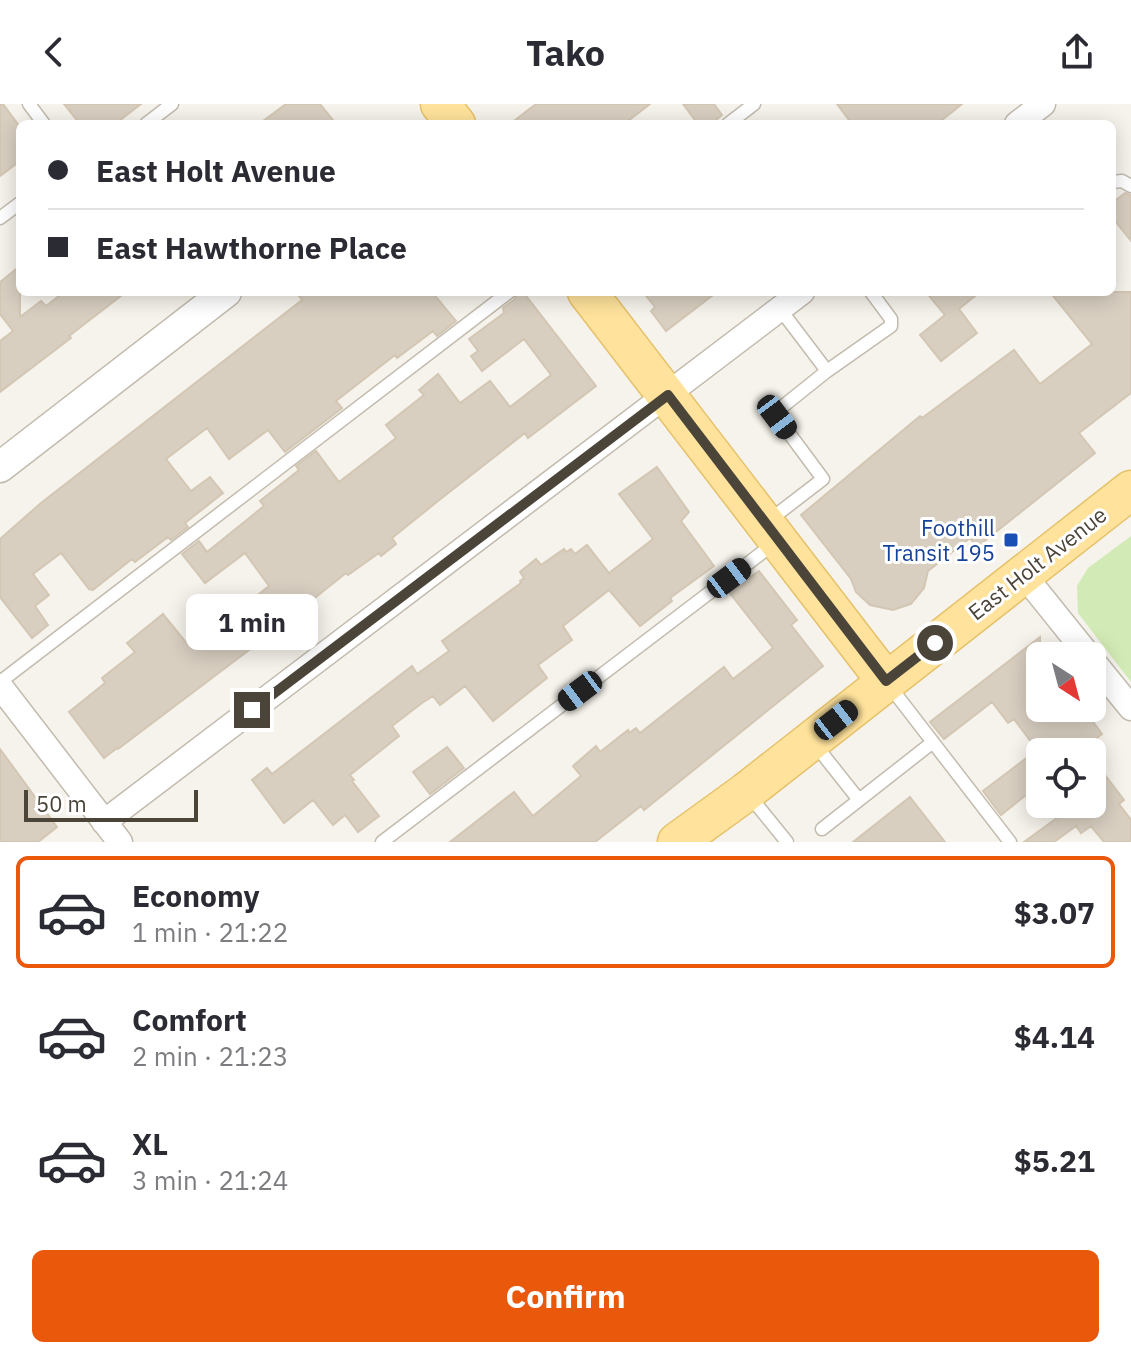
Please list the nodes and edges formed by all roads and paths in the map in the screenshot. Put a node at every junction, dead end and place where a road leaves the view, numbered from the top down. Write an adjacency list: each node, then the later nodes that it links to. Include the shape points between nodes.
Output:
1 (172, 104): 4 (lane)
2 (754, 104): 5 (lane)
3 (1043, 104): 6 (street)
4 (151, 120)
5 (733, 120)
6 (1022, 120)
7 (221, 296): 15 (street)
8 (504, 296): 22 (lane)
9 (590, 296): 14 (main road)
10 (797, 296): 12 (street)
11 (874, 296): 13 (lane, via 891,326)
12 (780, 309): 13 (lane); 14 (street)
13 (827, 371): 17 (lane, via 777,417 823,479)
14 (668, 395): 17 (main road); 28 (street)
15 (0, 467)
16 (1131, 490): 18 (main road, East Holt Avenue)
17 (772, 532): 21 (main road); 31 (lane)
18 (1023, 574): 19 (street); 21 (main road, East Holt Avenue)
19 (1077, 642)
20 (1106, 678): 23 (street)
21 (886, 681): 24 (main road, East Holt Avenue); 25 (lane)
22 (0, 684): 28 (street)
23 (1131, 708)
24 (811, 740): 26 (main road, East Holt Avenue); 27 (lane)
25 (933, 742): 27 (lane); 34 (lane)
26 (746, 792): 32 (main road, East Holt Avenue); 33 (lane)
27 (859, 800): 29 (lane)
28 (104, 822): 30 (street)
29 (822, 829)
30 (120, 842)
31 (382, 842)
32 (677, 842)
33 (787, 842)
34 (1010, 842)

